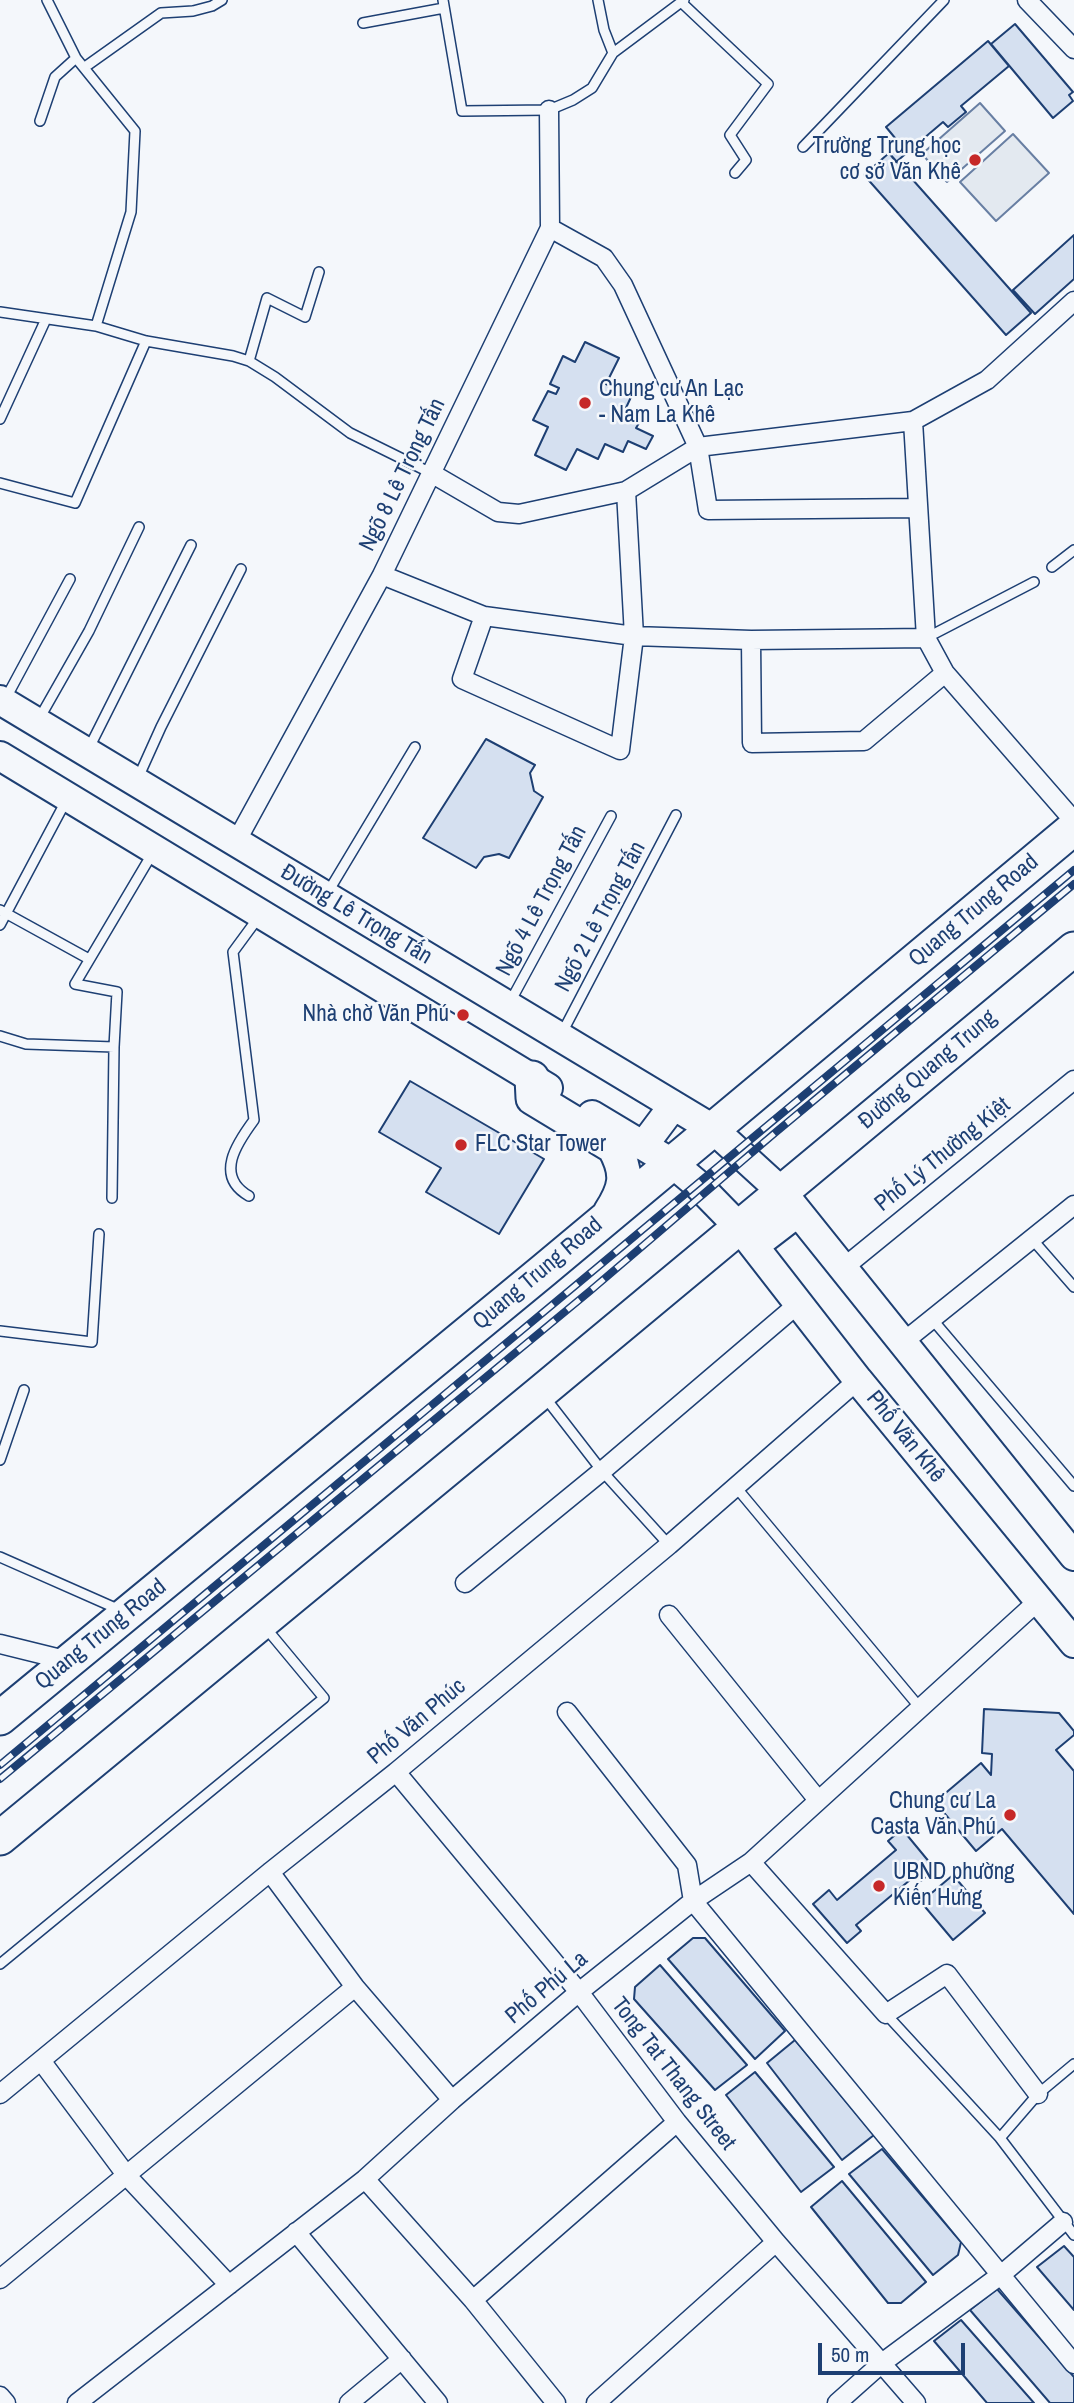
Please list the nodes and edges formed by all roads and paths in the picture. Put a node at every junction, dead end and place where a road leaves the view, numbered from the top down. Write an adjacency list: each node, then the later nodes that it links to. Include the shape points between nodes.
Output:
1 (47, 0): 11 (lane)
2 (222, 0): 12 (lane, via 193,11 162,13)
3 (598, 0): 10 (lane)
4 (944, 0): 15 (lane)
5 (1027, 0): 9 (street)
6 (683, 1): 10 (lane); 16 (lane, via 768,84 730,135 746,160)
7 (443, 4): 8 (lane); 13 (lane, via 462,111)
8 (363, 23)
9 (1074, 49)
10 (613, 53): 13 (lane, via 593,88)
11 (76, 58): 12 (lane); 14 (lane, via 55,77)
12 (85, 67): 22 (lane, via 135,131 131,212)
13 (549, 110): 17 (street, Ngõ 8 Lê Trọng Tấn)
14 (40, 121)
15 (803, 147)
16 (735, 173)
17 (550, 228): 27 (street, via 604,257 623,285); 28 (street, Ngõ 8 Lê Trọng Tấn)
18 (319, 272): 24 (lane, via 304,317 267,298)
19 (1074, 301): 26 (street, via 987,380)
20 (0, 312): 21 (lane)
21 (46, 319): 22 (lane); 25 (lane)
22 (96, 326): 23 (lane)
23 (146, 341): 24 (lane); 29 (lane, via 75,503)
24 (249, 361): 28 (lane, via 350,433)
25 (0, 419)
26 (913, 421): 27 (street); 31 (street)
27 (698, 447): 30 (street); 31 (street, via 708,510)
28 (431, 472): 30 (street, via 498,512 519,514); 37 (street, Ngõ 8 Lê Trọng Tấn)
29 (0, 483)
30 (626, 491): 41 (street)
31 (917, 508): 42 (street)
32 (139, 527): 46 (lane, via 89,631)
33 (191, 545): 48 (lane)
34 (1074, 550): 35 (lane)
35 (1052, 567)
36 (241, 569): 50 (lane)
37 (382, 575): 40 (street); 56 (street, Ngõ 8 Lê Trọng Tấn)
38 (70, 579): 45 (lane)
39 (1034, 582): 42 (lane)
40 (484, 616): 41 (street); 41 (street, via 462,679 620,750)
41 (634, 636): 43 (street)
42 (926, 638): 43 (street); 44 (street)
43 (751, 640): 44 (street, via 752,743 864,740)
44 (944, 673): 54 (street)
45 (2, 701): 46 (main road, Đường Lê Trọng Tấn)
46 (37, 723): 48 (main road, Đường Lê Trọng Tấn)
47 (415, 747): 58 (lane)
48 (87, 754): 50 (main road, Đường Lê Trọng Tấn)
49 (0, 756): 51 (main road)
50 (136, 783): 56 (main road, Đường Lê Trọng Tấn)
51 (68, 797): 57 (main road); 59 (lane)
52 (676, 815): 66 (lane, Ngõ 2 Lê Trọng Tấn)
53 (611, 816): 64 (lane, Ngõ 4 Lê Trọng Tấn)
54 (1074, 821)
55 (1074, 828): 71 (highway, Quang Trung Road)
56 (236, 842): 58 (main road, Đường Lê Trọng Tấn)
57 (154, 849): 60 (main road); 63 (lane)
58 (325, 896): 64 (main road, Đường Lê Trọng Tấn)
59 (3, 912): 61 (lane); 63 (lane)
60 (261, 914): 68 (main road); 74 (lane, via 233,952 254,1120 234,1146 230,1177 238,1190)
61 (0, 925)
62 (1074, 948): 76 (highway, Đường Quang Trung)
63 (89, 959): 67 (lane, via 75,984 117,992)
64 (508, 1005): 66 (main road, Đường Lê Trọng Tấn)
65 (0, 1036): 67 (lane, via 26,1044)
66 (559, 1038): 70 (main road, Đường Lê Trọng Tấn)
67 (114, 1047): 75 (lane)
68 (532, 1078): 72 (main road); 78 (highway, via 533,1098 614,1147 621,1159 622,1194)
69 (1074, 1080): 82 (street, Phố Lý Thường Kiệt)
70 (673, 1105): 71 (main road, Đường Lê Trọng Tấn); 72 (main road)
71 (713, 1129): 73 (highway, Quang Trung Road); 76 (main road, Đường Lê Trọng Tấn)
72 (643, 1146): 73 (main road)
73 (672, 1163): 78 (highway, Quang Trung Road); 80 (main road, Phố Văn Khê)
74 (249, 1196)
75 (112, 1198)
76 (789, 1203): 80 (highway); 82 (main road)
77 (1074, 1205): 81 (street)
78 (608, 1216): 100 (highway, Quang Trung Road)
79 (100, 1234): 86 (lane, via 92,1342)
80 (747, 1237): 84 (main road, Phố Văn Khê); 90 (highway)
81 (1032, 1239): 83 (lane); 85 (street)
82 (842, 1269): 87 (main road)
83 (1074, 1287)
84 (798, 1304): 88 (main road, Phố Văn Khê); 92 (street)
85 (932, 1319): 87 (street); 94 (lane)
86 (0, 1331)
87 (902, 1343): 96 (main road)
88 (858, 1380): 93 (street, Phố Văn Phúc); 99 (main road, Phố Văn Khê)
89 (24, 1390): 91 (lane)
90 (541, 1392): 92 (lane); 102 (highway)
91 (0, 1460)
92 (602, 1471): 95 (lane); 98 (street)
93 (735, 1486): 95 (street, Phố Văn Phúc); 106 (lane)
94 (1074, 1486)
95 (669, 1545): 109 (street, Phố Văn Phúc)
96 (1074, 1556)
97 (0, 1557): 100 (lane)
98 (465, 1583)
99 (1038, 1601): 103 (main road, Phố Văn Khê); 106 (street, Phố Phú La)
100 (127, 1613): 105 (highway, Quang Trung Road)
101 (669, 1615): 110 (street)
102 (262, 1623): 111 (highway); 115 (lane, via 324,1698)
103 (1074, 1643)
104 (0, 1644): 105 (street)
105 (69, 1661): 108 (highway, Quang Trung Road)
106 (921, 1709): 110 (street, Phố Phú La)
107 (567, 1712): 114 (street, via 687,1865)
108 (0, 1718)
109 (396, 1772): 113 (street, Phố Văn Phúc); 117 (street, Tong Tat Thang Street)
110 (818, 1800): 112 (street, Phố Phú La)
111 (0, 1838)
112 (751, 1862): 114 (street, Phố Phú La); 118 (street)
113 (270, 1872): 116 (street); 119 (street, Phố Văn Phúc)
114 (693, 1901): 117 (street, Phố Phú La); 131 (street)
115 (0, 1964)
116 (355, 1987): 123 (street); 126 (street)
117 (579, 1992): 123 (street, Phố Phú La); 124 (street, Tong Tat Thang Street)
118 (886, 2014): 122 (street, via 947,1974); 125 (lane)
119 (42, 2062): 121 (street, Phố Văn Phúc); 126 (street)
120 (1074, 2064): 122 (lane)
121 (0, 2094)
122 (1038, 2094): 125 (lane)
123 (452, 2100): 127 (street, Phố Phú La)
124 (677, 2122): 130 (street, Tong Tat Thang Street); 134 (street)
125 (1000, 2138): 128 (lane)
126 (127, 2176): 132 (street); 133 (street)
127 (365, 2179): 129 (street, Phố Phú La); 134 (street)
128 (1068, 2229): 131 (street)
129 (296, 2232): 133 (street, Phố Phú La); 135 (street)
130 (776, 2242): 136 (street, Tong Tat Thang Street); 144 (street)
131 (1002, 2274): 136 (street); 137 (street)
132 (0, 2278)
133 (229, 2285): 140 (street, Phố Phú La)
134 (473, 2300): 143 (street)
135 (402, 2359): 141 (street); 142 (street)
136 (882, 2363): 145 (street); 146 (street, Tong Tat Thang Street)
137 (1074, 2364)
138 (0, 2396): 139 (street)
139 (6, 2403)
140 (77, 2403)
141 (349, 2403)
142 (438, 2403)
143 (556, 2403)
144 (596, 2403)
145 (837, 2403)
146 (916, 2403)

